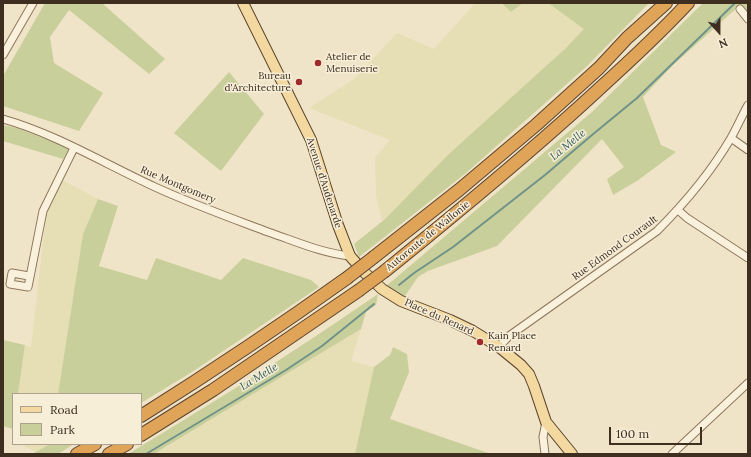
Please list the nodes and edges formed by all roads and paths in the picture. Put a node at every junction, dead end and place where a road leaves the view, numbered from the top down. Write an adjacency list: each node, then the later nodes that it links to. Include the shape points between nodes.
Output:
1 (33, 3): 7 (street)
2 (243, 3): 14 (main road, Avenue d'Audenarde, via 311,140)
3 (666, 3): 21 (highway, Autoroute de Wallonie, bridge, via 536,125 374,257 296,314)
4 (688, 3): 23 (highway, Autoroute de Wallonie, bridge, via 655,38 546,138 385,271 213,390)
5 (740, 10): 6 (street)
6 (748, 19)
7 (3, 55)
8 (748, 105): 10 (street, Rue Edmond Courault)
9 (3, 118): 11 (street, Rue Montgomery)
10 (731, 138): 12 (street); 13 (street, Rue Edmond Courault)
11 (74, 148): 14 (street, Rue Montgomery, via 156,188 238,221 323,251); 16 (street, via 43,211)
12 (748, 150)
13 (678, 210): 15 (street); 19 (street, Rue Edmond Courault, via 657,231 509,336)
14 (350, 256): 19 (main road, Place du Renard, via 382,290 401,301 456,323)
15 (748, 258)
16 (29, 276): 18 (street, via 12,273); 18 (street, via 28,287 10,284)
17 (3, 277): 18 (street)
18 (11, 279)
19 (499, 346): 22 (main road, Place du Renard, via 529,374)
20 (748, 383): 30 (street)
21 (142, 415)
22 (546, 422): 28 (street); 29 (main road)
23 (142, 434)
24 (93, 445): 26 (highway)
25 (125, 445): 27 (highway)
26 (77, 454)
27 (110, 454)
28 (545, 454)
29 (572, 454)
30 (672, 454)

